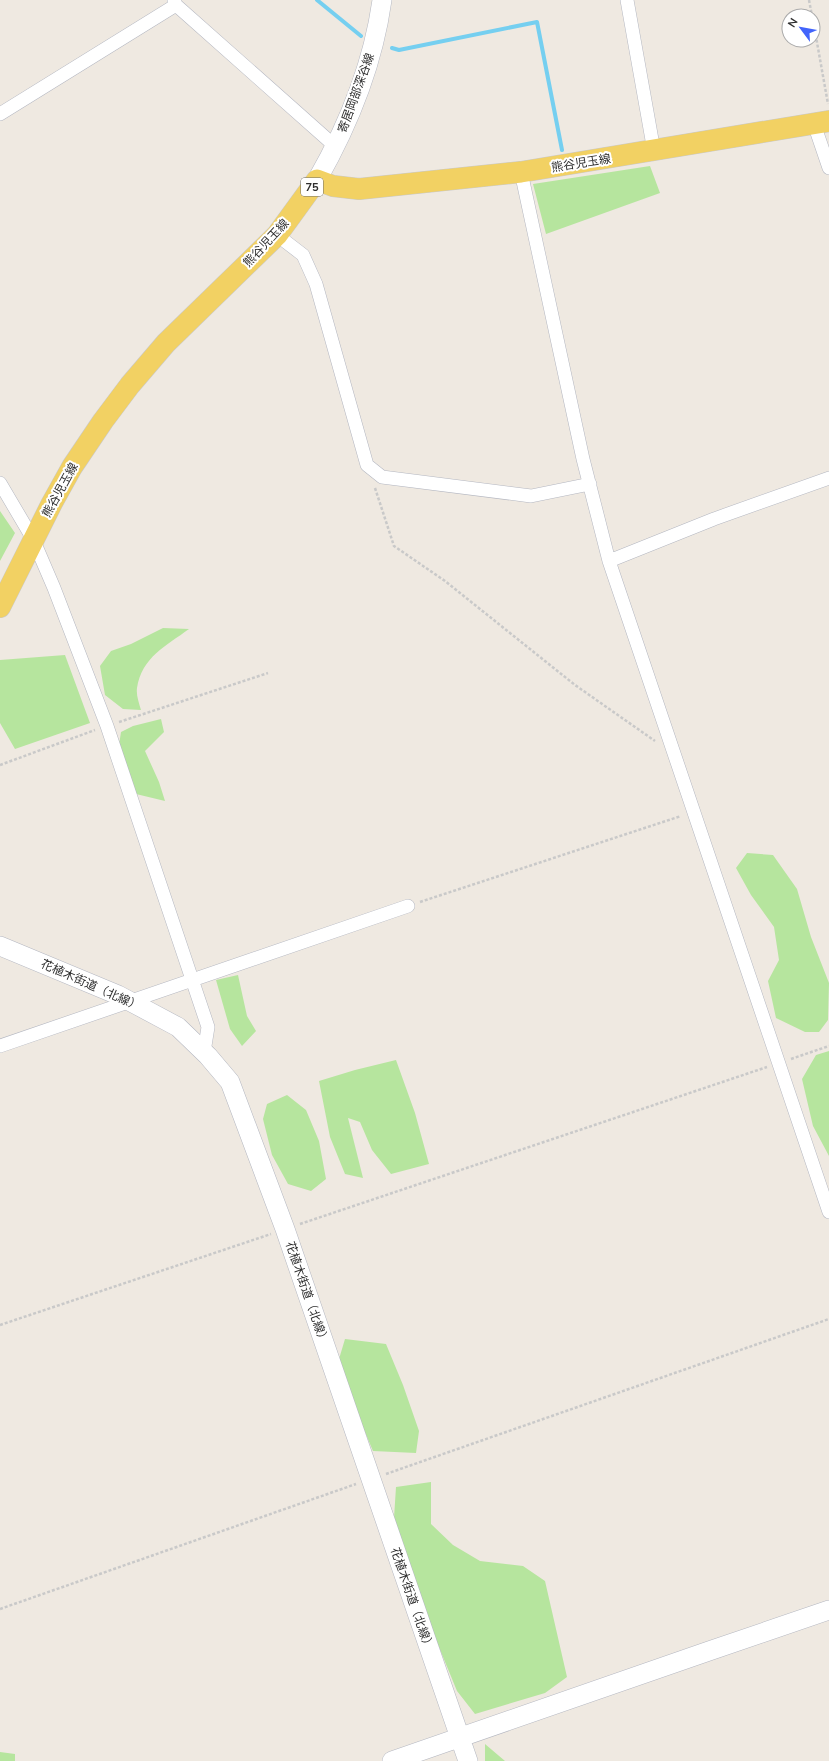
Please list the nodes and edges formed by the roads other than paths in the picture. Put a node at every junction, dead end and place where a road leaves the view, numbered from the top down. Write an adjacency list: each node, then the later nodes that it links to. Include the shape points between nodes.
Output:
1 (382, 0): 6 (street, 寄居岡部深谷線, via 370,62)
2 (626, 0): 7 (street)
3 (175, 2): 4 (street); 6 (street)
4 (0, 114)
5 (821, 122): 7 (main road, 熊谷児玉線 / 75); 8 (street)
6 (336, 147): 10 (street, 寄居岡部深谷線)
7 (654, 151): 9 (main road, 熊谷児玉線 / 75)
8 (829, 168)
9 (522, 172): 10 (main road, 熊谷児玉線 / 75, via 359,189 333,186); 14 (street)
10 (317, 180): 11 (main road, 熊谷児玉線 / 75)
11 (277, 235): 14 (street, via 303,255 316,284 367,465 382,478 531,496); 15 (main road, 熊谷児玉線 / 75, via 166,343 130,385 72,467)
12 (829, 478): 16 (street, via 714,519)
13 (0, 483): 15 (street)
14 (590, 484): 16 (street)
15 (32, 539): 17 (main road, 熊谷児玉線 / 75); 20 (street, via 54,588 107,726)
16 (609, 561): 24 (street)
17 (0, 607)
18 (408, 906): 20 (street)
19 (0, 946): 21 (street, 花植木街道（北線）)
20 (192, 981): 21 (street); 23 (street, via 208,1028)
21 (132, 1002): 22 (street); 23 (street, 花植木街道（北線）, via 178,1027)
22 (0, 1046)
23 (204, 1052): 26 (street, 花植木街道（北線）, via 230,1082 285,1229)
24 (829, 1212)
25 (829, 1610): 26 (street)
26 (461, 1737): 27 (street); 28 (street, 花植木街道（北線）)
27 (392, 1761)
28 (468, 1761)

